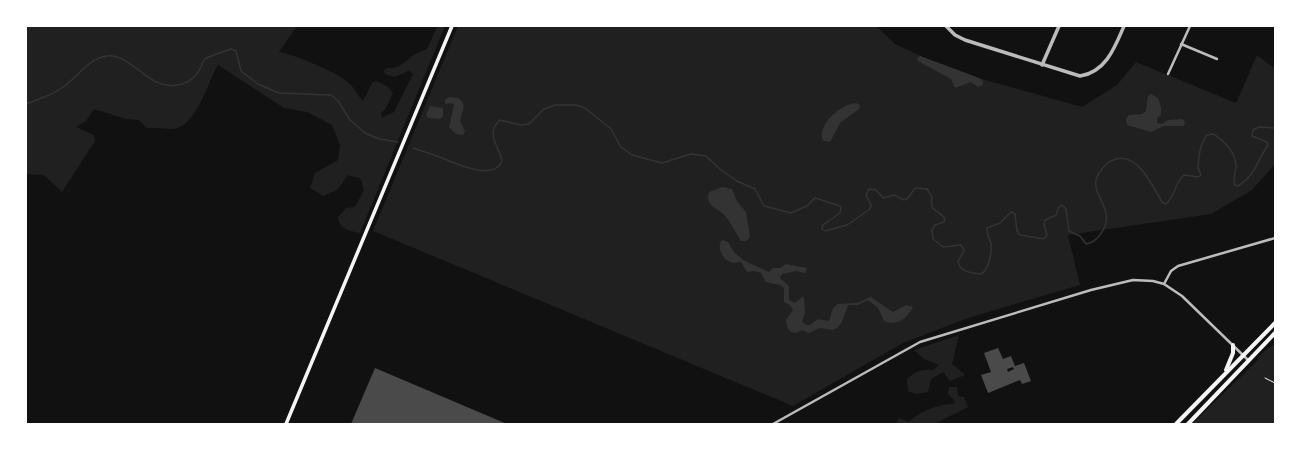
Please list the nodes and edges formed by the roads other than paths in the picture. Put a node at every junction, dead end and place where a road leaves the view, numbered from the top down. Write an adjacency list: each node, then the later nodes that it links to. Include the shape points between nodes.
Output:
1 (452, 26): 18 (main road)
2 (946, 26): 8 (street, via 965,40)
3 (1059, 26): 8 (street)
4 (1124, 26): 8 (street, via 1107,61 1095,70 1080,76)
5 (1190, 26): 6 (street)
6 (1181, 44): 7 (street); 9 (street)
7 (1217, 59)
8 (1042, 65)
9 (1168, 74)
10 (1275, 238): 11 (street, via 1178,266 1171,271)
11 (1164, 284): 14 (street, via 1182,296); 19 (street, via 1133,280 1091,290 920,342)
12 (1275, 323): 15 (main road)
13 (1275, 333): 16 (main road)
14 (1233, 345): 15 (street); 17 (main road, via 1233,353)
15 (1243, 355): 16 (street); 17 (main road)
16 (1248, 360): 21 (main road)
17 (1226, 372): 20 (main road)
18 (286, 424)
19 (773, 424)
20 (1176, 424)
21 (1188, 424)

